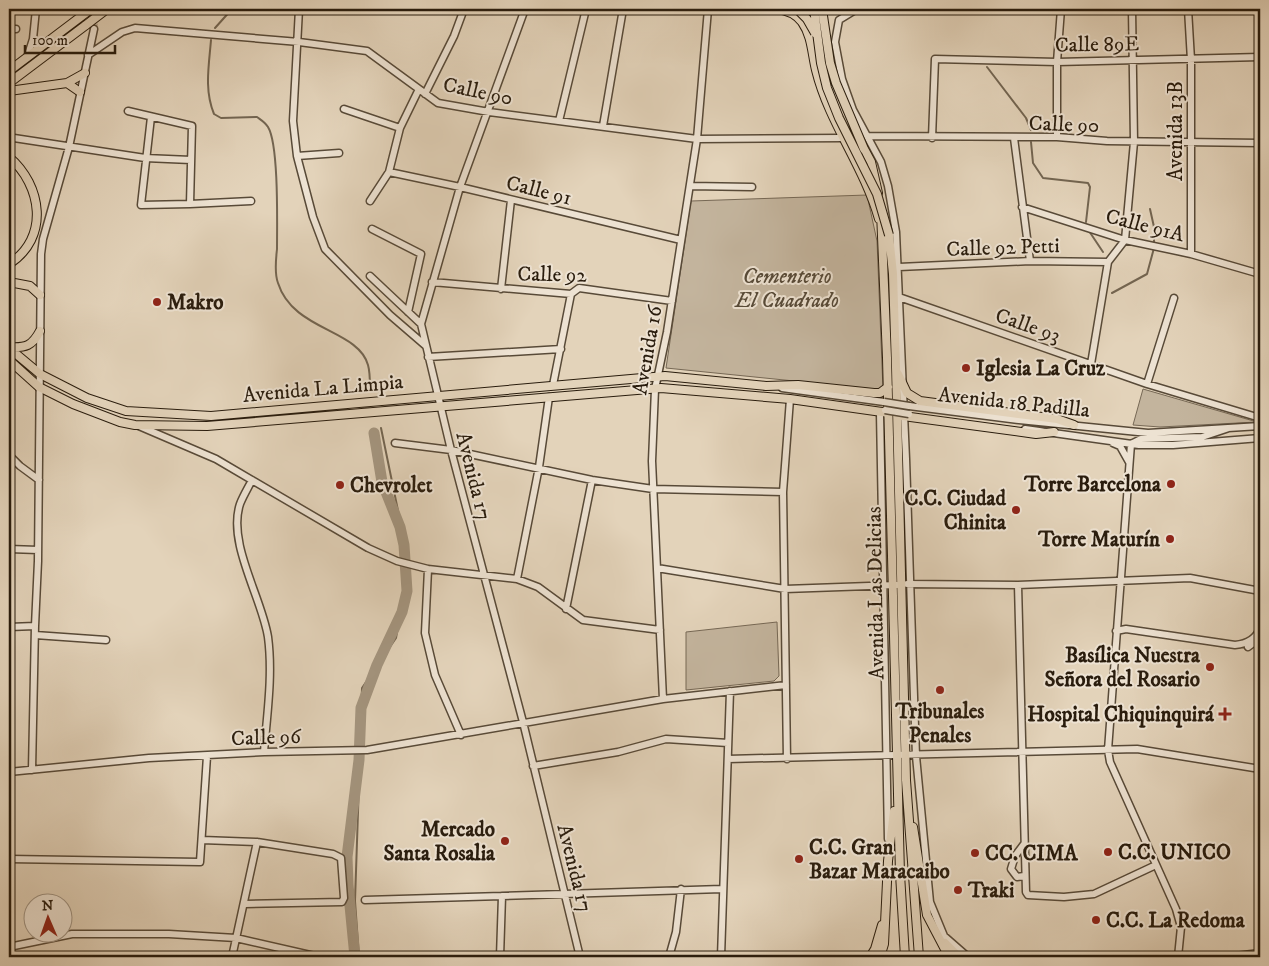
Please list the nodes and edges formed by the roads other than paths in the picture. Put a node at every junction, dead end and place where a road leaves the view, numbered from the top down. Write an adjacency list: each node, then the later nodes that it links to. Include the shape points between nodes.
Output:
1 (36, 9): 23 (street)
2 (91, 9): 23 (main road)
3 (107, 9): 29 (main road, bridge)
4 (299, 9): 20 (street)
5 (464, 9): 34 (street)
6 (525, 9): 37 (street, Avenida 17)
7 (586, 9): 39 (street)
8 (623, 9): 40 (street)
9 (708, 9): 48 (street, Avenida 16)
10 (783, 9): 14 (street); 44 (main road, via 803,23 810,37 822,93)
11 (797, 9): 19 (main road, bridge)
12 (814, 9): 19 (main road, Avenida Las Delicias, bridge)
13 (822, 9): 67 (main road, bridge, via 836,83 875,177)
14 (857, 9): 42 (street, via 839,20 835,42 842,79)
15 (1061, 9): 26 (street)
16 (1132, 9): 24 (street)
17 (1188, 9): 25 (street, Avenida 13B)
18 (94, 29): 21 (street)
19 (817, 37): 95 (main road, Avenida Las Delicias, bridge, via 827,88 838,118 877,194 889,235)
20 (299, 42): 21 (street, Calle 90, via 135,28 122,32); 31 (street, Calle 90, via 367,51); 54 (street, via 292,121)
21 (88, 55): 28 (street)
22 (1260, 57): 25 (street, Calle 89E)
23 (27, 58): 27 (main road)
24 (1134, 60): 25 (street, Calle 89E); 26 (street, Calle 89E); 49 (street)
25 (1191, 60): 50 (street, Avenida 13B)
26 (1057, 62): 45 (street, Calle 89E, via 935,59); 47 (street)
27 (9, 71)
28 (85, 73): 30 (main road); 33 (street)
29 (9, 83)
30 (67, 83): 32 (main road); 33 (main road)
31 (419, 89): 34 (street, Calle 90); 41 (street)
32 (9, 91)
33 (80, 92): 52 (street)
34 (425, 94): 37 (street, Calle 90, via 438,103)
35 (344, 109): 41 (street)
36 (128, 111): 38 (street)
37 (489, 112): 39 (street, Calle 90); 60 (street, Avenida 17)
38 (151, 117): 56 (street); 57 (street, via 192,126)
39 (559, 121): 40 (street, Calle 90)
40 (603, 126): 48 (street, Calle 90)
41 (400, 128): 58 (street)
42 (867, 136): 45 (street, Calle 90); 75 (street, via 888,186)
43 (14, 138): 52 (street)
44 (842, 138): 48 (street, Calle 90); 67 (main road, via 873,200)
45 (932, 138): 46 (street, Calle 90)
46 (1014, 138): 47 (street, Calle 90); 66 (street)
47 (1057, 138): 49 (street, Calle 90)
48 (697, 139): 59 (street, Avenida 16)
49 (1134, 142): 50 (street, Calle 90); 70 (street)
50 (1191, 142): 51 (street, Calle 90); 71 (street, Avenida 13B)
51 (1260, 143)
52 (69, 147): 56 (street); 82 (street, via 43,239)
53 (339, 153): 54 (street)
54 (297, 156): 89 (street, via 325,249 390,315)
55 (9, 157): 74 (main road, via 22,168 35,192 37,215 32,240)
56 (145, 158): 57 (street); 65 (street, via 141,205)
57 (191, 160): 65 (street)
58 (389, 172): 60 (street, Calle 91); 64 (street)
59 (690, 186): 61 (street); 69 (street, Avenida 16)
60 (460, 187): 63 (street, Calle 91); 79 (street, Avenida 17)
61 (752, 187)
62 (250, 200): 65 (street)
63 (511, 200): 69 (street, Calle 91); 80 (street)
64 (370, 201)
65 (190, 204)
66 (1022, 207): 70 (street, Calle 91A); 72 (street)
67 (881, 228): 102 (main road, Avenida Las Delicias)
68 (372, 230): 86 (street, via 422,254)
69 (682, 240): 85 (street, Avenida 16)
70 (1125, 240): 71 (street, Calle 91A); 73 (street)
71 (1190, 254): 76 (street, Calle 91A)
72 (1030, 261): 73 (street, Calle 92 Petti); 75 (street, Calle 92 Petti)
73 (1108, 262): 94 (street)
74 (9, 264)
75 (899, 267): 83 (street)
76 (1260, 274)
77 (370, 276): 86 (street)
78 (9, 282): 82 (main road, via 30,286)
79 (432, 282): 80 (street, Calle 92); 87 (street, Avenida 17)
80 (501, 289): 81 (street, Calle 92)
81 (571, 294): 85 (street, Calle 92, via 579,288); 91 (street)
82 (40, 295): 88 (street)
83 (899, 297): 94 (street, Calle 93); 103 (street)
84 (1174, 298): 98 (street)
85 (672, 302): 97 (street, Avenida 16)
86 (408, 312): 87 (street)
87 (421, 324): 89 (street, Avenida 17)
88 (40, 331): 90 (main road, via 34,343 23,348); 96 (street)
89 (426, 346): 92 (street, Avenida 17)
90 (9, 347): 96 (main road, Avenida La Limpia)
91 (561, 349): 92 (street); 99 (street)
92 (428, 357): 105 (street, Avenida 17)
93 (9, 360): 100 (main road, Avenida La Limpia)
94 (1091, 364): 98 (street, Calle 93)
95 (896, 367): 103 (main road); 112 (main road, Avenida Las Delicias)
96 (40, 374): 100 (street); 105 (main road, Avenida La Limpia, via 87,398 126,410 177,415 211,416)
97 (658, 377): 99 (main road, Avenida La Limpia); 101 (main road, Avenida La Limpia); 104 (street, Avenida 16)
98 (1147, 384): 113 (street, Calle 93)
99 (553, 385): 105 (main road, Avenida La Limpia)
100 (39, 386): 114 (main road, Avenida La Limpia, via 74,404); 127 (street)
101 (766, 386): 102 (main road, Avenida La Limpia, via 798,385 874,393); 107 (street, Avenida 18 Padilla)
102 (888, 387): 111 (main road, Avenida Las Delicias)
103 (904, 387): 112 (main road); 115 (main road, via 912,398 920,401 1057,419)
104 (655, 389): 106 (main road, Avenida La Limpia); 108 (main road, Avenida La Limpia); 130 (street, Avenida 16)
105 (439, 394): 109 (street, Avenida 17)
106 (549, 397): 109 (main road, Avenida La Limpia); 126 (street)
107 (815, 397): 108 (street, Avenida 18 Padilla); 115 (street, Avenida 18 Padilla, bridge); 118 (street, Avenida 18 Padilla, bridge)
108 (790, 400): 110 (main road, Avenida La Limpia); 131 (street)
109 (441, 406): 114 (main road, Avenida La Limpia, via 207,426); 123 (street, Avenida 17)
110 (880, 413): 111 (main road, Avenida La Limpia); 140 (street, Avenida Las Delicias)
111 (889, 413): 140 (main road, Avenida Las Delicias)
112 (901, 415): 118 (main road, via 1036,434); 139 (main road, Avenida Las Delicias)
113 (1260, 418)
114 (135, 425): 128 (street, via 216,459)
115 (1074, 425): 117 (street, Avenida 18 Padilla, via 1148,433)
116 (1260, 426): 117 (street, Avenida 18 Padilla)
117 (1229, 428): 122 (street, via 1202,437 1141,439)
118 (1054, 432): 120 (street, Avenida 18 Padilla)
119 (1260, 438): 122 (street, Avenida 18 Padilla, via 1173,445)
120 (1110, 441): 122 (street, Avenida 18 Padilla); 125 (street, via 1120,446)
121 (395, 444): 123 (street)
122 (1131, 444): 125 (street)
123 (451, 450): 126 (street); 136 (street, Avenida 17)
124 (9, 455): 127 (street)
125 (1130, 462): 138 (street)
126 (539, 467): 129 (street); 137 (street)
127 (39, 480): 133 (street)
128 (252, 480): 135 (street, via 368,548); 160 (street, via 240,504 237,520 240,544 268,635 270,665)
129 (592, 480): 130 (street); 144 (street)
130 (653, 489): 131 (street); 134 (street, Avenida 16)
131 (784, 492): 142 (street)
132 (9, 549): 133 (street)
133 (38, 550): 145 (street)
134 (657, 568): 142 (street); 148 (street, Avenida 16)
135 (428, 569): 136 (street); 157 (street, via 426,633 435,675)
136 (483, 576): 137 (street); 156 (street, Avenida 17)
137 (517, 579): 144 (street, via 538,587)
138 (1120, 580): 141 (street); 143 (street, via 1190,578); 149 (street)
139 (906, 584): 140 (street); 141 (street); 163 (main road, Avenida Las Delicias); 164 (street, Avenida Las Delicias)
140 (889, 585): 142 (street); 165 (street, Avenida Las Delicias); 166 (main road, Avenida Las Delicias)
141 (1018, 585): 161 (street)
142 (785, 589): 153 (street)
143 (1260, 591)
144 (566, 609): 148 (street, via 582,620)
145 (35, 626): 146 (street); 150 (street)
146 (9, 628)
147 (1260, 628): 149 (street, via 1245,644 1235,645 1126,629)
148 (660, 630): 155 (street, Avenida 16)
149 (1116, 631): 151 (street, via 1235,649 1246,648); 159 (street)
150 (34, 635): 152 (street); 171 (street)
151 (1260, 638)
152 (106, 640)
153 (786, 685): 154 (street, Calle 96); 167 (street)
154 (730, 691): 155 (street, Calle 96); 158 (street)
155 (663, 699): 156 (street, Calle 96)
156 (523, 722): 157 (street, Calle 96); 169 (street, Avenida 17)
157 (461, 734): 160 (street, Calle 96, via 367,750)
158 (728, 743): 168 (street); 169 (street, via 666,739 609,754)
159 (1108, 750): 161 (street); 170 (street, via 1137,749); 182 (street, via 1110,762)
160 (264, 752): 162 (street, Calle 96)
161 (1022, 753): 164 (street); 177 (street)
162 (207, 756): 171 (street, Calle 96, via 149,758); 175 (street)
163 (906, 756): 164 (street); 166 (street); 173 (main road, Avenida Las Delicias)
164 (916, 756): 207 (street, Avenida Las Delicias, via 930,902 944,936)
165 (887, 757): 166 (street); 167 (street); 179 (street, Avenida Las Delicias)
166 (896, 757): 174 (main road, Avenida Las Delicias)
167 (787, 759): 168 (street)
168 (728, 760): 185 (street)
169 (533, 766): 186 (street, Avenida 17)
170 (1260, 769)
171 (32, 770): 172 (street, Calle 96)
172 (9, 772)
173 (906, 780): 192 (main road, via 927,915); 204 (main road, Avenida Las Delicias)
174 (897, 785): 179 (main road); 203 (main road, Avenida Las Delicias)
175 (202, 840): 176 (street); 178 (street, via 201,860 196,863)
176 (257, 842): 189 (street); 189 (street, via 341,858 344,898 342,902)
177 (1024, 844): 180 (street); 181 (street)
178 (9, 859)
179 (888, 861): 190 (main road)
180 (1012, 863): 181 (street); 183 (street, via 1012,874)
181 (1024, 865): 183 (street)
182 (1156, 865): 183 (street, via 1094,894 1064,897 1028,895); 208 (street, via 1181,927)
183 (1024, 876)
184 (682, 889): 185 (street); 186 (street); 199 (street)
185 (722, 889): 200 (street)
186 (566, 893): 187 (street); 198 (street, Avenida 17)
187 (502, 896): 188 (street); 197 (street)
188 (366, 900)
189 (245, 904): 191 (street)
190 (886, 911): 201 (main road); 202 (main road)
191 (236, 938): 193 (street, via 94,933 72,934); 195 (street); 196 (street)
192 (940, 938): 205 (main road); 206 (main road)
193 (9, 947)
194 (1260, 953): 209 (street)
195 (232, 957)
196 (319, 957)
197 (500, 957)
198 (580, 957)
199 (669, 957)
200 (721, 957)
201 (870, 957)
202 (880, 957)
203 (905, 957)
204 (919, 957)
205 (949, 957)
206 (959, 957)
207 (968, 957)
208 (1178, 957)
209 (1227, 957)

